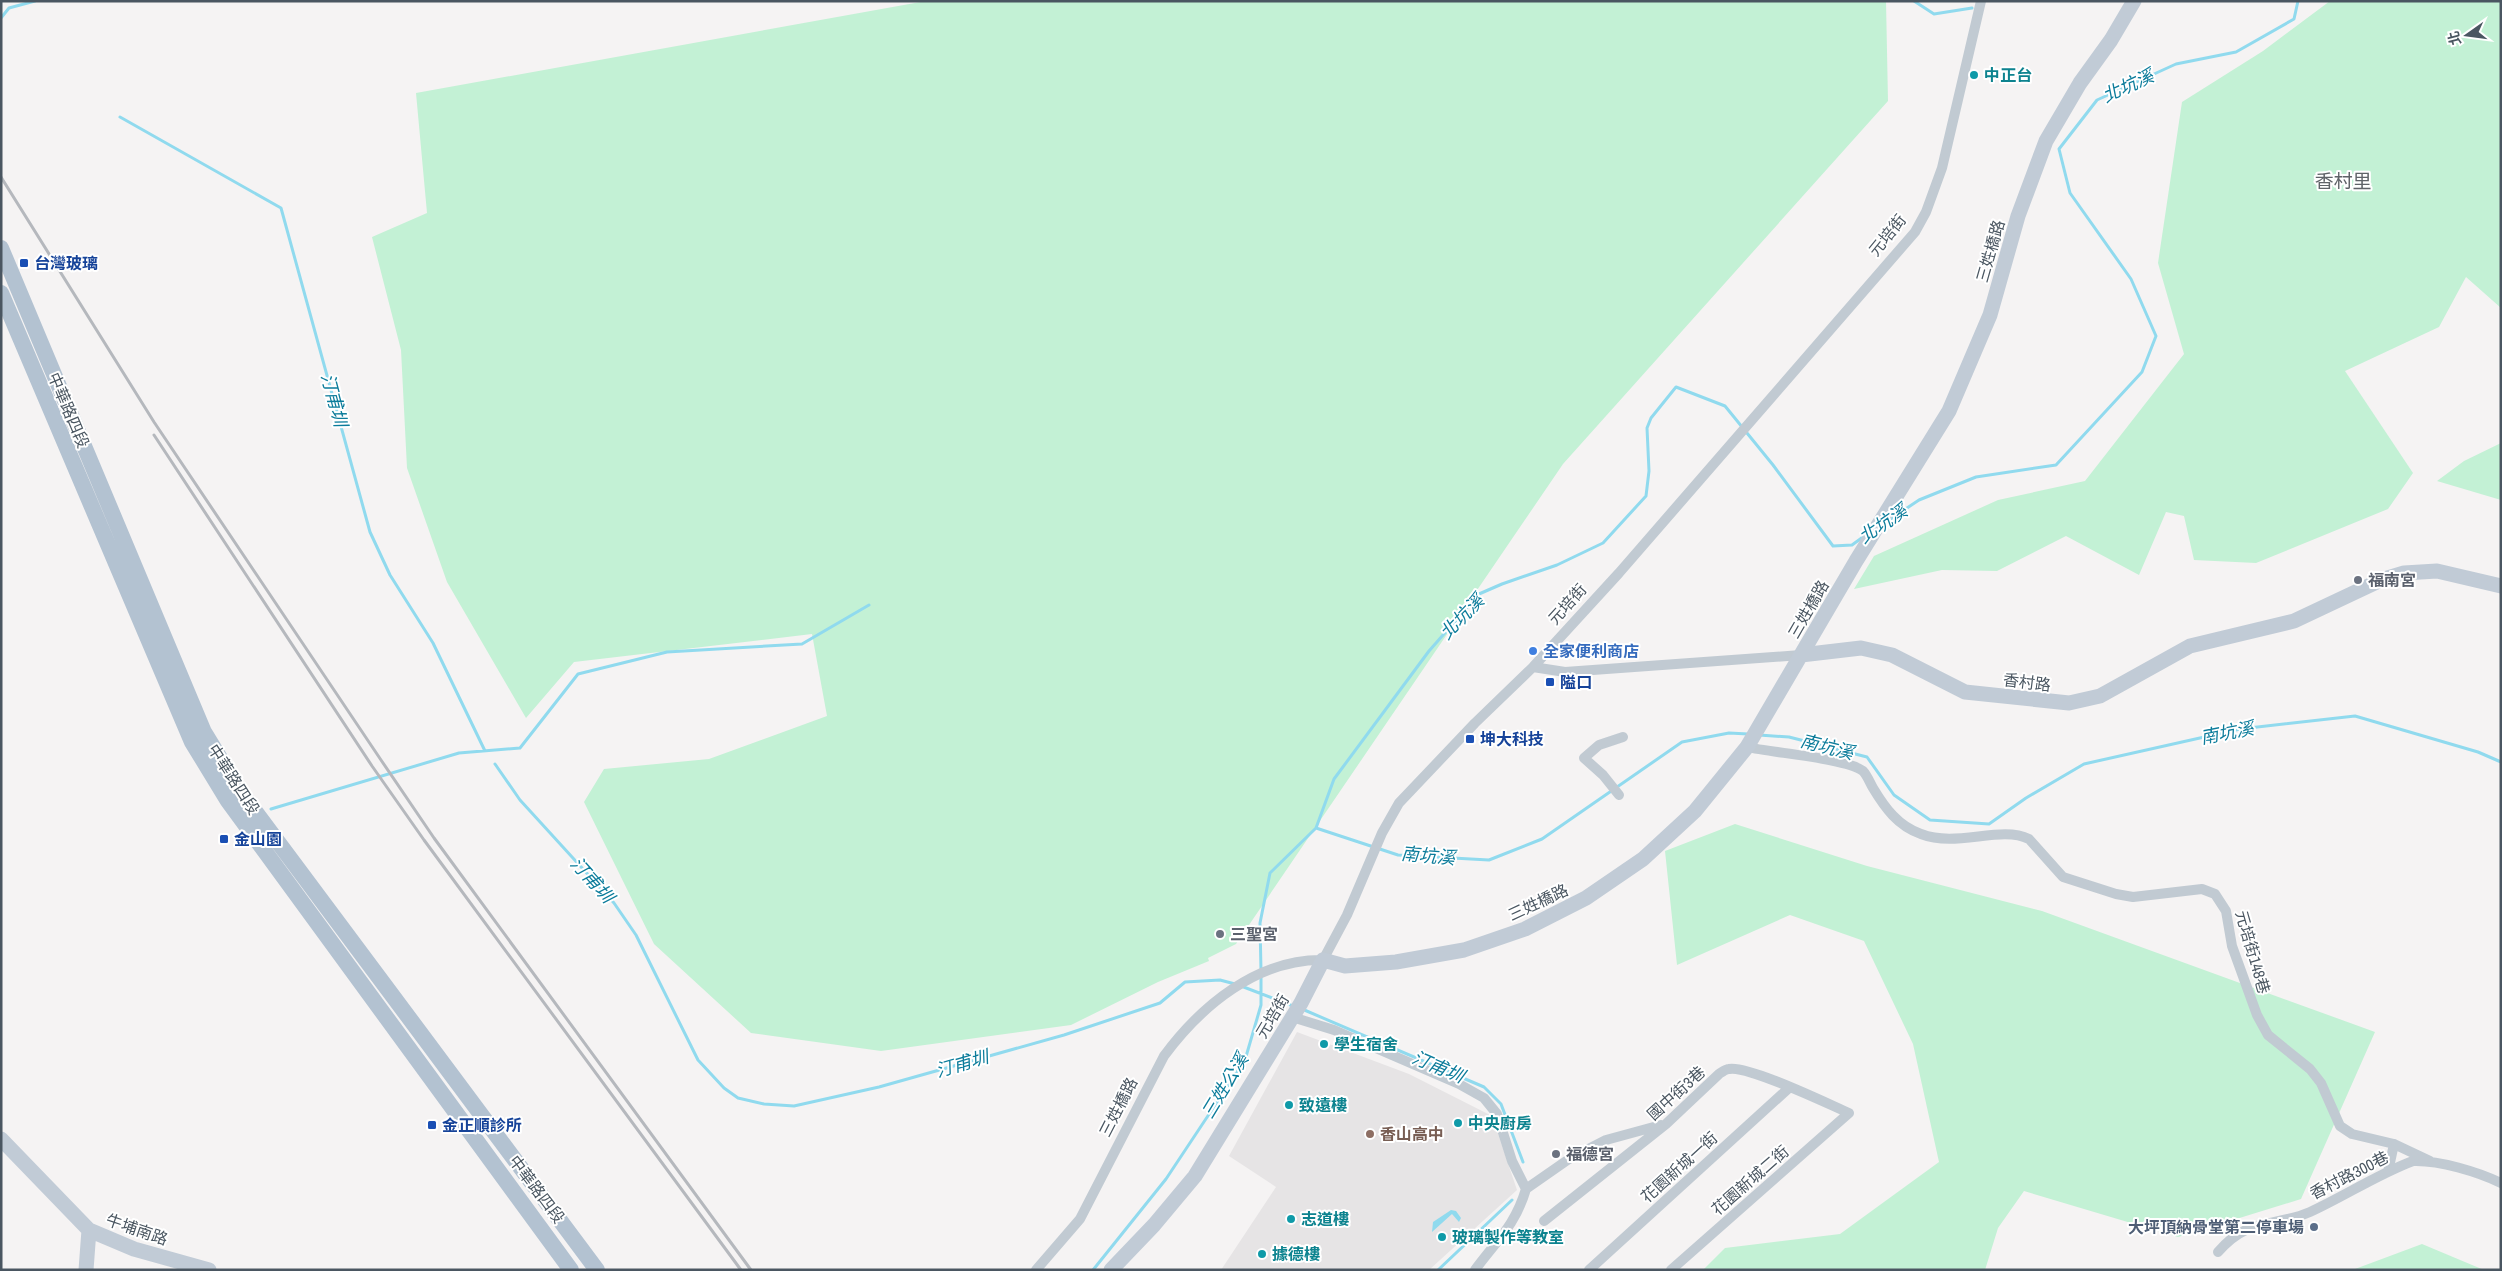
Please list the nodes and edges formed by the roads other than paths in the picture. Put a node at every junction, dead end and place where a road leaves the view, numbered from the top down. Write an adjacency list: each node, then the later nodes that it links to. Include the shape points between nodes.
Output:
1 (1981, 1): 7 (street, 元培街, via 1942,168 1915,232 1619,573)
2 (2134, 1): 6 (street, 三姓橋路, via 2046,141 2018,216 1990,315 1949,411)
3 (1, 248): 9 (main road, 中華路四段)
4 (1, 293): 9 (main road, 中華路四段)
5 (2501, 586): 6 (street, 香村路, via 2437,571 2404,573 2381,580 2294,621 2190,646 2100,696 2069,703 1965,692 1892,655 1861,648)
6 (1801, 655): 7 (street, 香村路, via 1565,672); 10 (street, 三姓橋路)
7 (1532, 667): 12 (street, 元培街, via 1399,803)
8 (1623, 736): 11 (street, via 1599,745 1584,758)
9 (198, 737): 28 (main road, 中華路四段, via 228,802); 29 (main road, 中華路四段)
10 (1748, 747): 12 (street, 三姓橋路, via 1695,811 1643,860 1586,898 1525,928 1464,950 1396,962 1345,966); 18 (street, 元培街148巷, via 1840,763 1863,772 1886,808 1903,826 1938,840 2009,834 2022,836 2063,877 2116,894 2133,897 2202,889 2215,894 2226,911 2232,946 2257,1016 2268,1035 2310,1069 2340,1126 2352,1134)
11 (1619, 795)
12 (1323, 960): 13 (street, 元培街); 30 (street, 三姓橋路, via 1286,964 1250,978 1210,1004 1168,1050 1080,1219)
13 (1292, 1017): 22 (street, via 1334,1030 1460,1084 1484,1098 1497,1114 1512,1161); 31 (street, 元培街, via 1195,1176)
14 (1790, 1087): 15 (street, 國中街3巷); 16 (street, 國中街3巷, via 1740,1069 1728,1069); 33 (street, 花園新城一街)
15 (1849, 1113): 34 (street, 花園新城二街)
16 (1666, 1124): 22 (street, via 1606,1140 1569,1159); 23 (street, 國中街3巷)
17 (2, 1141): 24 (street, 牛埔南路)
18 (2394, 1144): 19 (street, 元培街148巷); 20 (street)
19 (2430, 1161): 20 (street, 香村路300巷, via 2413,1161); 21 (street, 香村路300巷, via 2481,1174)
20 (2388, 1172): 25 (street, 香村路300巷, via 2308,1213 2246,1229 2231,1237)
21 (2501, 1183)
22 (1526, 1189): 32 (street, via 1519,1211)
23 (1544, 1221)
24 (89, 1230): 26 (street); 27 (street, 牛埔南路, via 134,1249)
25 (2218, 1252)
26 (86, 1270)
27 (209, 1270)
28 (571, 1270)
29 (597, 1270)
30 (1036, 1270)
31 (1111, 1270)
32 (1476, 1270)
33 (1589, 1270)
34 (1671, 1270)

